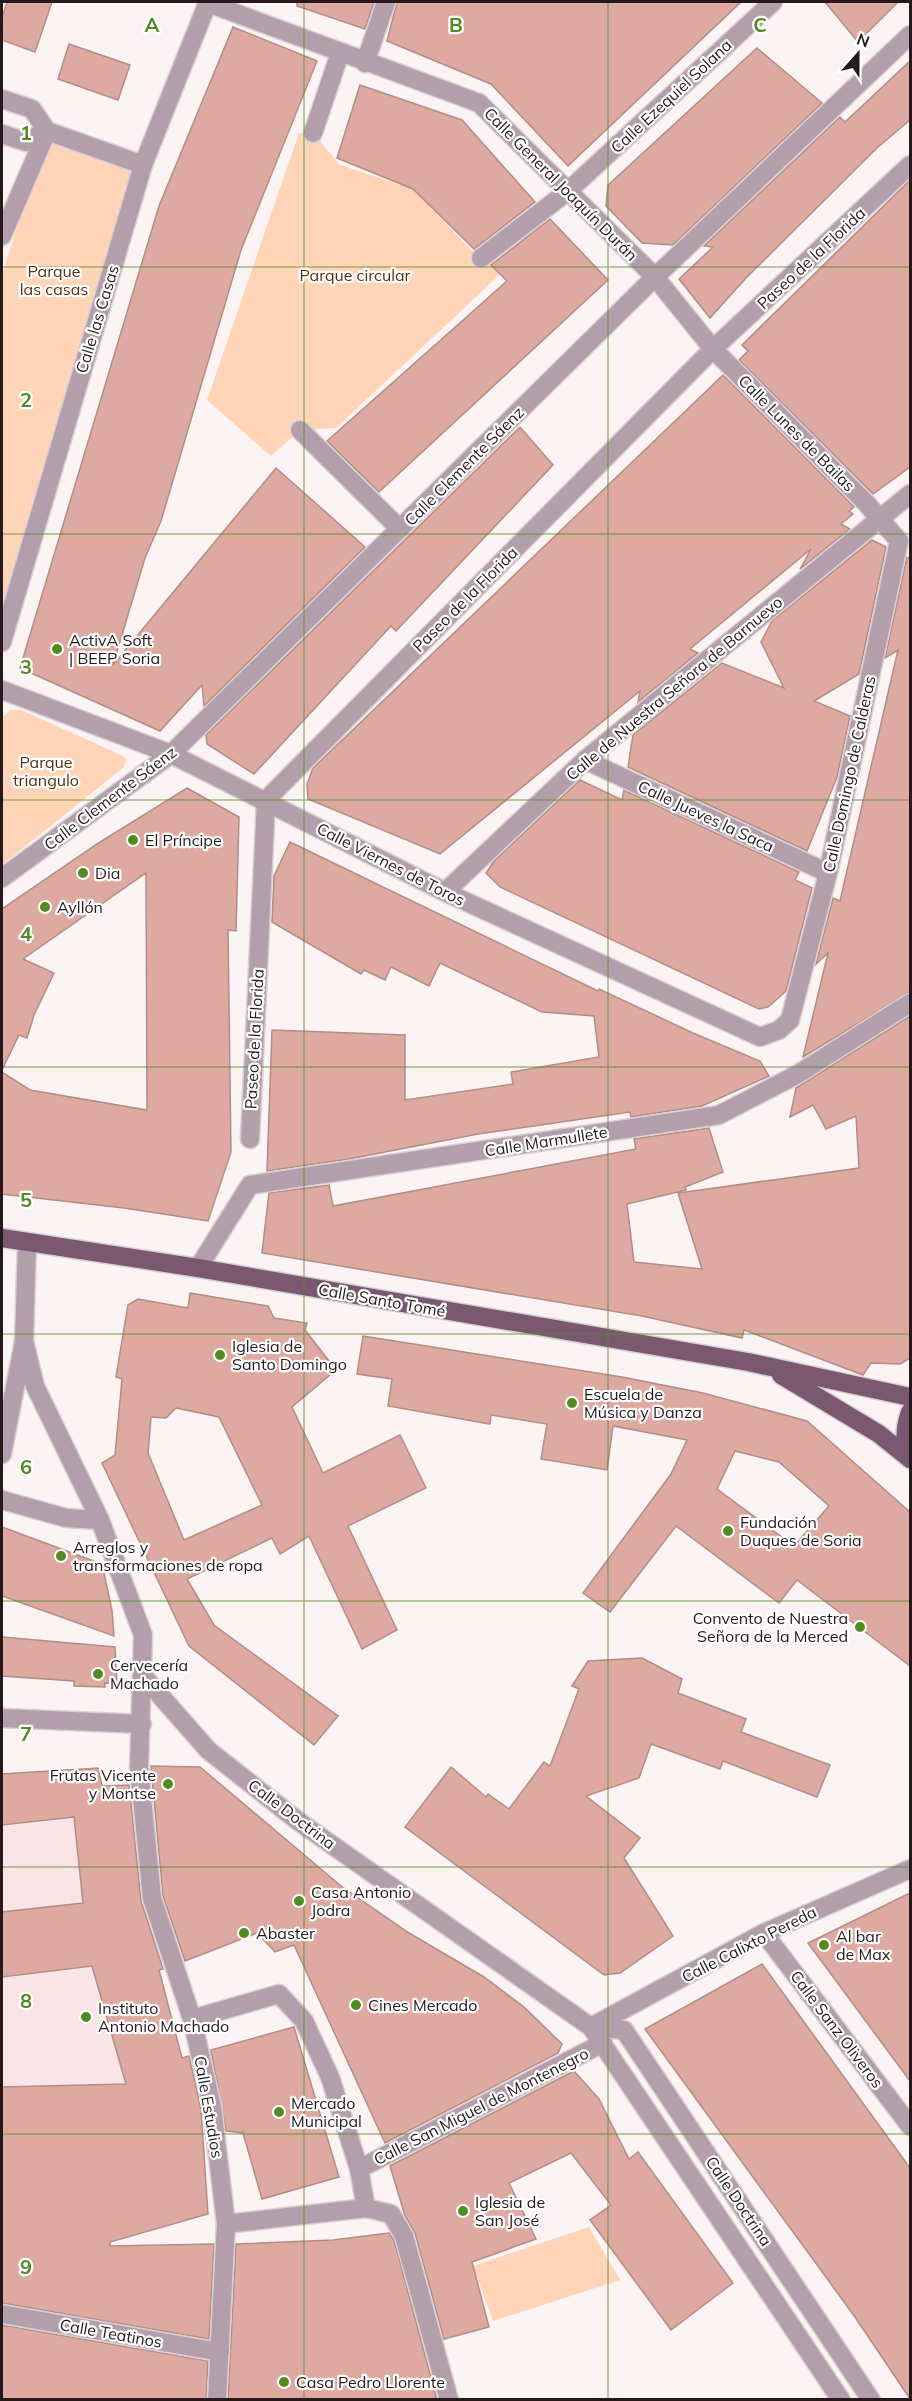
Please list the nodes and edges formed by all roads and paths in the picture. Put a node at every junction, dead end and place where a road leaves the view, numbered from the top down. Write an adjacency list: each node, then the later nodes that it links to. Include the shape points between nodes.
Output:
1 (208, 2): 5 (street, Calle General Joaquín Durán); 11 (street, Calle las Casas)
2 (386, 2): 6 (street)
3 (773, 2): 13 (street, Calle Ezequiel Solana)
4 (910, 35): 16 (street, Calle Clemente Sáenz)
5 (340, 53): 6 (street, Calle General Joaquín Durán); 9 (street)
6 (365, 63): 13 (street, Calle General Joaquín Durán, via 479,103)
7 (2, 99): 8 (street, via 32,109)
8 (48, 131): 10 (street, via 26,142); 11 (street); 14 (street)
9 (313, 133)
10 (2, 134)
11 (143, 165): 22 (street, Calle las Casas)
12 (910, 165): 17 (street, Paseo de la Florida)
13 (568, 191): 15 (street); 16 (street, Calle General Joaquín Durán)
14 (2, 236)
15 (481, 258)
16 (655, 277): 17 (street, Calle General Joaquín Durán); 21 (street, Calle Clemente Sáenz)
17 (713, 349): 20 (street, Calle Lunes de Bailas); 26 (street, Paseo de la Florida)
18 (300, 430): 21 (street)
19 (910, 494): 20 (street, Calle de Nuestra Señora de Barnuevo)
20 (879, 518): 25 (street, Calle de Nuestra Señora de Barnuevo); 27 (street, Calle Domingo de Calderas, via 899,541)
21 (400, 529): 24 (street, Calle Clemente Sáenz)
22 (2, 642)
23 (2, 690): 24 (street, Calle Viernes de Toros)
24 (171, 754): 26 (street, Calle Viernes de Toros); 28 (street, Calle Clemente Sáenz)
25 (585, 760): 27 (street, Calle Jueves la Saca); 29 (street, Calle de Nuestra Señora de Barnuevo)
26 (266, 800): 29 (street, Calle Viernes de Toros); 32 (street, Paseo de la Florida)
27 (828, 873): 31 (street, Calle Domingo de Calderas, via 790,1020)
28 (2, 878)
29 (445, 892): 31 (street, Calle Viernes de Toros, via 760,1037)
30 (910, 1003): 35 (street, Calle Marmullete, via 798,1074 718,1115 250,1185)
31 (779, 1030)
32 (250, 1139)
33 (2, 1238): 34 (main road, Calle Santo Tomé)
34 (27, 1243): 35 (main road, Calle Santo Tomé); 36 (street)
35 (198, 1268): 37 (main road, Calle Santo Tomé)
36 (24, 1341): 40 (street); 43 (street, via 36,1386)
37 (761, 1365): 38 (main road, Calle Santo Tomé); 41 (main road, Calle Santo Tomé, via 820,1396)
38 (910, 1396)
39 (910, 1412): 41 (main road, via 905,1426)
40 (2, 1454)
41 (910, 1459)
42 (2, 1500): 43 (street, via 66,1518)
43 (100, 1520): 44 (street, via 143,1635)
44 (144, 1677): 46 (street, Calle Estudios); 50 (street, Calle Doctrina, via 208,1750 298,1821)
45 (2, 1718): 46 (street)
46 (142, 1724): 49 (street, Calle Estudios, via 140,1768 152,1898)
47 (910, 1869): 48 (street, Calle Calixto Pereda)
48 (764, 1933): 50 (street, Calle Calixto Pereda); 52 (street, Calle Sanz Oliveros)
49 (192, 2019): 53 (street, via 279,1994 304,2021 330,2077); 55 (street, Calle Estudios, via 212,2107)
50 (591, 2027): 51 (street, Calle Doctrina); 61 (street, Calle Doctrina, via 624,2030)
51 (603, 2043): 53 (street, Calle San Miguel de Montenegro); 60 (street, Calle Doctrina)
52 (910, 2126)
53 (359, 2169): 54 (street)
54 (366, 2208): 55 (street); 59 (street, via 391,2214 404,2236)
55 (226, 2224): 57 (street, Calle Estudios)
56 (2, 2314): 57 (street, Calle Teatinos)
57 (220, 2352): 58 (street, Calle Estudios)
58 (217, 2400)
59 (449, 2400)
60 (841, 2400)
61 (871, 2400)

